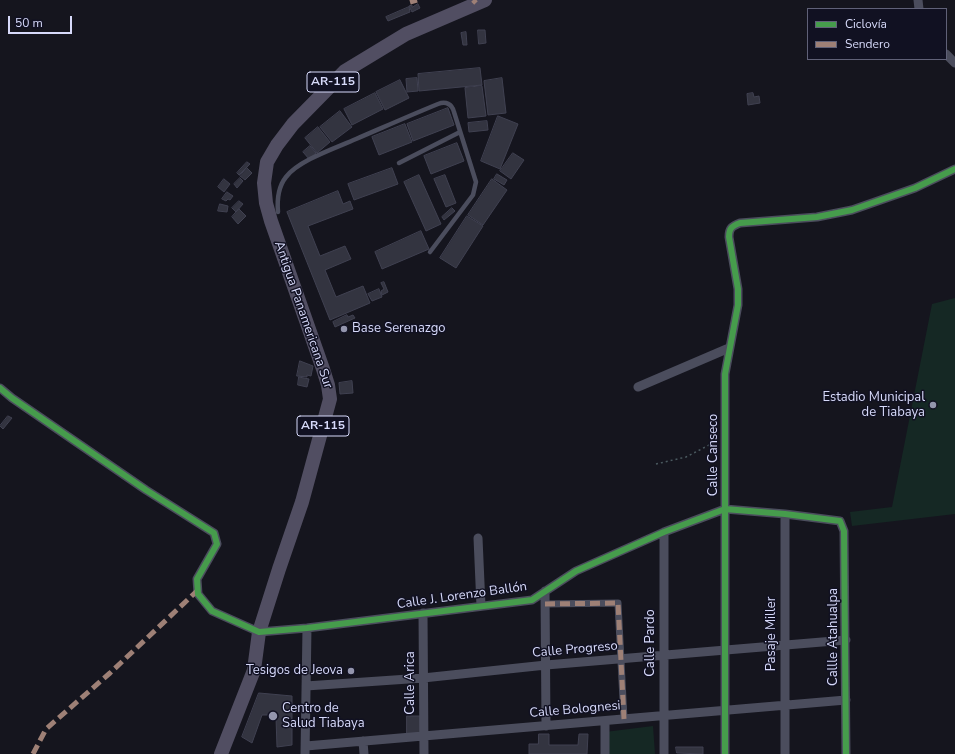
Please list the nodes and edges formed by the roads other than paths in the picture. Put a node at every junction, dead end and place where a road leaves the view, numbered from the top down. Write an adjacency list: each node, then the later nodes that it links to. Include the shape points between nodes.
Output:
1 (485, 0): 22 (main road, Antigua Panamericana Sur / AR-115, via 406,34 345,71 293,124 267,162 264,183 266,203 323,369 330,400 302,502)
2 (947, 55): 3 (street)
3 (955, 63)
4 (460, 132): 5 (lane); 7 (lane, via 453,108 442,102 320,155 297,167 286,177 278,197); 8 (lane, via 476,186 473,195)
5 (399, 163)
6 (955, 169): 9 (street, Calle Canseco, via 915,188 852,210 817,217 740,222 733,225 729,237 738,289 738,305)
7 (278, 212)
8 (430, 252)
9 (729, 348): 10 (street); 12 (street, Calle Canseco, via 725,374)
10 (638, 387)
11 (2, 391): 22 (street, via 139,486 214,533 217,544 197,579 198,594 212,611)
12 (725, 509): 13 (street, Calle J. Lorenzo Ballón); 15 (street, Calle J. Lorenzo Ballón); 25 (street, Calle Canseco)
13 (785, 514): 14 (street, Calle J. Lorenzo Ballón); 24 (street, Pasaje Miller)
14 (840, 521): 23 (street, Callle Atahualpa, via 844,531)
15 (664, 532): 17 (street, Calle J. Lorenzo Ballón, via 576,571); 26 (street, Calle Pardo)
16 (478, 538): 19 (street)
17 (545, 591): 18 (street); 19 (street, Calle J. Lorenzo Ballón, via 532,600)
18 (546, 604): 27 (street, via 618,603); 28 (street)
19 (481, 606): 20 (street, Calle J. Lorenzo Ballón)
20 (423, 613): 21 (street, Calle J. Lorenzo Ballón); 29 (street, Calle Arica)
21 (307, 628): 22 (street, Calle J. Lorenzo Ballón); 30 (street)
22 (259, 632): 41 (main road, Antigua Panamericana Sur / AR-115, via 254,670)
23 (846, 640): 24 (street, Calle Progreso); 31 (street, Callle Atahualpa)
24 (785, 645): 25 (street, Calle Progreso); 32 (street, Pasaje Miller)
25 (725, 650): 26 (street, Calle Progreso); 33 (street, Calle Canseco)
26 (664, 655): 27 (street, Calle Progreso); 34 (street, Calle Pardo)
27 (621, 659): 28 (street, Calle Progreso); 35 (street)
28 (546, 665): 29 (street, Calle Progreso); 37 (street)
29 (423, 678): 30 (street, Calle Progreso); 38 (street, Calle Arica)
30 (306, 686): 40 (street)
31 (846, 700): 32 (street, Calle Bolognesi); 48 (street, Callle Atahualpa)
32 (785, 705): 33 (street, Calle Bolognesi); 47 (street, Pasaje Miller)
33 (725, 710): 34 (street, Calle Bolognesi); 46 (street, Calle Canseco)
34 (664, 716): 35 (street, Calle Bolognesi); 45 (street, Calle Pardo)
35 (624, 719): 36 (street, Calle Bolognesi)
36 (605, 721): 37 (street, Calle Bolognesi); 44 (street)
37 (546, 726): 38 (street, Calle Bolognesi)
38 (424, 736): 39 (street, Calle Bolognesi); 43 (street, Calle Arica)
39 (363, 741): 40 (street, Calle Bolognesi); 42 (street)
40 (306, 750)
41 (221, 754)
42 (364, 754)
43 (424, 754)
44 (605, 754)
45 (664, 754)
46 (725, 754)
47 (785, 754)
48 (846, 754)

